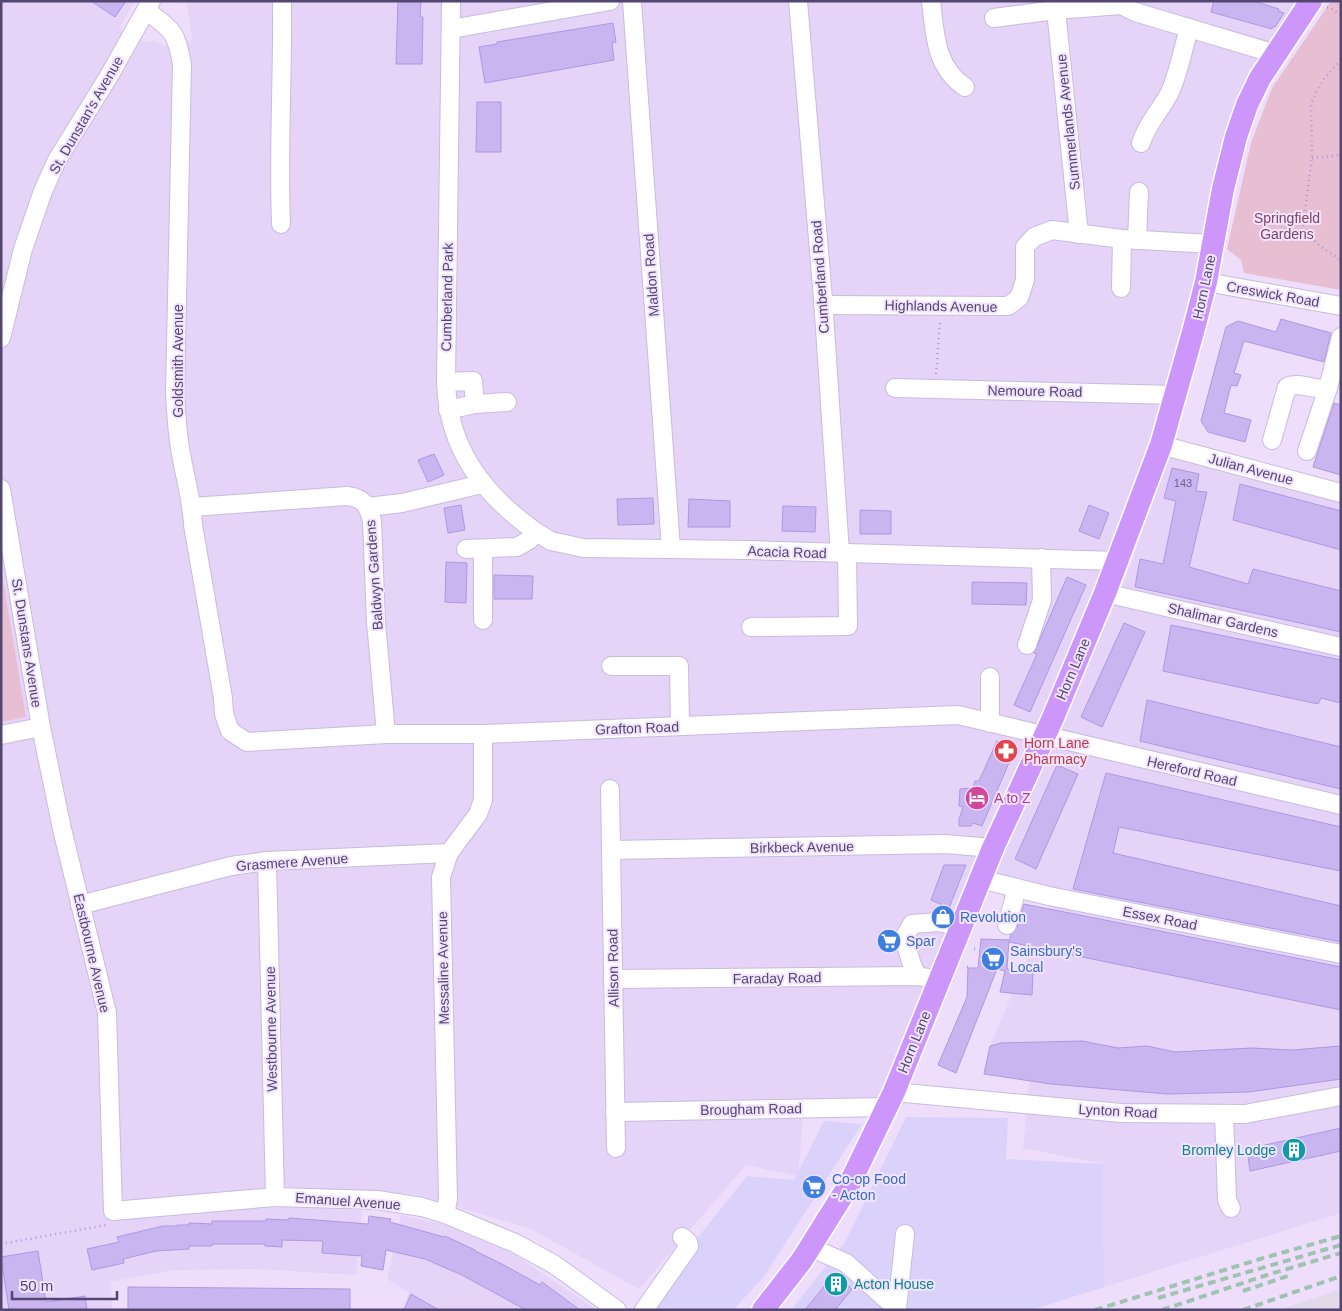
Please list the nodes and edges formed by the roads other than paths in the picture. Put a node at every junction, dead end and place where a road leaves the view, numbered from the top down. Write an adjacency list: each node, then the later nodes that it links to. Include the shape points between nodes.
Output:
1 (282, 1): 17 (street)
2 (451, 1): 12 (street, Cumberland Park)
3 (610, 1): 12 (street)
4 (632, 1): 43 (street, Maldon Road)
5 (798, 1): 23 (street, Cumberland Road)
6 (931, 1): 14 (street, via 936,47 950,74)
7 (1318, 4): 13 (main road, Horn Lane)
8 (149, 6): 25 (street, St. Dunstan's Avenue, via 57,160 43,191 23,249); 40 (street, Goldsmith Avenue, via 174,34 182,64 175,393 180,448)
9 (1056, 10): 10 (street); 11 (street, via 1121,5); 18 (street, Summerlands Avenue)
10 (994, 18)
11 (1189, 28): 13 (street); 15 (street, via 1175,80 1145,130)
12 (451, 30): 27 (street, Cumberland Park)
13 (1276, 54): 20 (main road, Horn Lane, via 1260,78 1236,137)
14 (965, 87)
15 (1142, 143)
16 (1139, 192): 19 (street)
17 (280, 224)
18 (1079, 234): 19 (street, Highlands Avenue); 23 (street, Highlands Avenue, via 1052,230 1034,237 1025,247 1025,280 1019,298 1008,306)
19 (1130, 239): 20 (street, Highlands Avenue); 22 (street)
20 (1213, 244): 21 (main road, Horn Lane)
21 (1206, 282): 24 (street, Creswick Road); 30 (main road, Horn Lane)
22 (1121, 288)
23 (831, 305): 44 (street, Cumberland Road)
24 (1341, 306)
25 (1, 338)
26 (1341, 338): 29 (street)
27 (446, 382): 32 (street, via 473,381); 33 (street, Cumberland Park)
28 (895, 388): 30 (street, Nemoure Road)
29 (1328, 388): 34 (street, via 1287,387); 36 (street)
30 (1176, 395): 35 (main road, Horn Lane)
31 (507, 402): 32 (street)
32 (475, 404): 33 (street)
33 (448, 410): 37 (street, Cumberland Park, via 460,447)
34 (1272, 440)
35 (1161, 445): 39 (street, Julian Avenue); 46 (main road, Horn Lane)
36 (1308, 452)
37 (482, 484): 41 (street); 42 (street, Cumberland Park, via 517,519)
38 (1, 489): 56 (street, St. Dunstans Avenue)
39 (1341, 493)
40 (192, 507): 41 (street, Baldwyn Gardens, via 347,496 357,497); 57 (street, Goldsmith Avenue, via 224,714)
41 (368, 507): 58 (street, Baldwyn Gardens, via 372,521 376,622)
42 (536, 532): 43 (street, Acacia Road, via 551,540 583,548); 48 (street, via 517,547 474,549)
43 (671, 549): 44 (street, Acacia Road)
44 (843, 553): 45 (street, Acacia Road); 49 (street, Cumberland Road, via 848,626)
45 (1041, 558): 46 (street, Acacia Road); 50 (street, via 1042,600)
46 (1117, 561): 47 (main road, Horn Lane)
47 (1105, 593): 51 (street, Shalimar Gardens); 61 (main road, Horn Lane)
48 (483, 620)
49 (751, 627)
50 (1027, 645)
51 (1341, 647)
52 (611, 666): 55 (street, via 679,666)
53 (990, 677): 54 (street)
54 (990, 723): 55 (street, Grafton Road, via 958,715); 61 (street, Grafton Road)
55 (680, 726): 59 (street, Grafton Road)
56 (41, 727): 60 (street, St. Dunstans Avenue); 70 (street, Eastbourne Avenue)
57 (230, 731): 58 (street, Grafton Road, via 247,742)
58 (386, 734): 59 (street, Grafton Road)
59 (484, 734): 66 (street, Messaline Avenue, via 484,800 478,814)
60 (1, 735)
61 (1044, 736): 63 (street, Hereford Road); 64 (main road, Horn Lane)
62 (610, 789): 65 (street, Allison Road)
63 (1341, 805)
64 (993, 848): 65 (street, Birkbeck Avenue, via 945,844); 68 (main road, Horn Lane)
65 (611, 850): 75 (street, Allison Road)
66 (449, 853): 67 (street, Grasmere Avenue); 85 (street, Messaline Avenue, via 441,877 448,1198)
67 (267, 862): 70 (street, Grasmere Avenue, via 231,866); 82 (street, Westbourne Avenue)
68 (980, 879): 69 (street, Essex Road); 72 (main road, Horn Lane)
69 (1017, 888): 71 (street); 73 (street, Essex Road)
70 (80, 905): 84 (street, Eastbourne Avenue, via 107,1013)
71 (1007, 925)
72 (962, 927): 74 (street, via 939,922 912,924 904,938); 76 (main road, Horn Lane)
73 (1341, 954)
74 (917, 976): 75 (street, Faraday Road); 76 (street, Faraday Road)
75 (613, 979): 79 (street, Allison Road)
76 (940, 980): 78 (main road, Horn Lane)
77 (1341, 1096): 80 (street, Lynton Road, via 1246,1114)
78 (890, 1099): 79 (street, Brougham Road); 80 (street, Lynton Road, via 1121,1113); 88 (main road, Horn Lane, via 849,1185)
79 (615, 1112): 81 (street, Allison Road)
80 (1224, 1114): 83 (street)
81 (616, 1148)
82 (275, 1197): 84 (street, Emanuel Avenue); 85 (street, Emanuel Avenue, via 377,1200)
83 (1230, 1208)
84 (113, 1211)
85 (445, 1214): 89 (street, Emanuel Avenue, via 515,1243 555,1264)
86 (905, 1234): 88 (street, via 897,1309 846,1264)
87 (682, 1237): 90 (street, via 689,1246)
88 (810, 1247): 91 (main road, Horn Lane)
89 (617, 1310)
90 (644, 1310)
91 (762, 1310)

